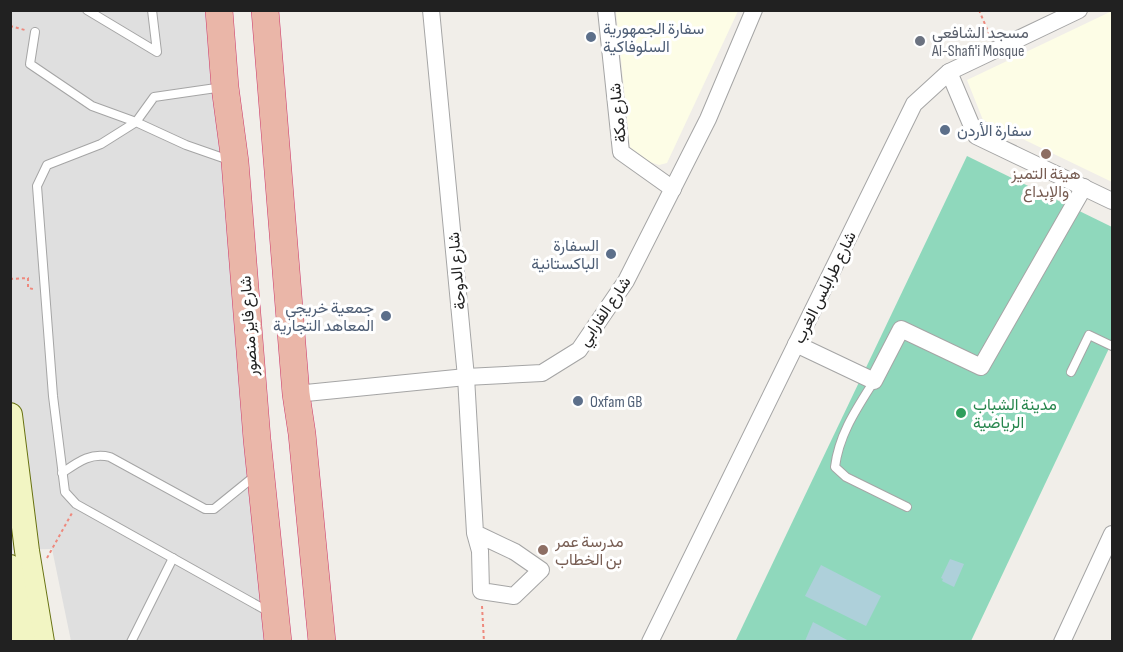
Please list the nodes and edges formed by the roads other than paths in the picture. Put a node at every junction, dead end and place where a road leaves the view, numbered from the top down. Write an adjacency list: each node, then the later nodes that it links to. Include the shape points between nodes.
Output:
1 (87, 10): 2 (lane, via 157,52)
2 (152, 10)
3 (219, 10): 11 (highway, شارع فايز منصور)
4 (265, 10): 22 (highway)
5 (431, 10): 20 (street, شارع الدوحة)
6 (606, 10): 15 (street, شارع مكة, via 621,152)
7 (754, 10): 15 (street, شارع الفارابي, via 708,119)
8 (1079, 10): 10 (street, شارع طرابلس الغرب)
9 (35, 32): 12 (lane, via 30,64 92,105)
10 (949, 72): 14 (street, via 976,136); 17 (street, شارع طرابلس الغرب, via 914,105)
11 (225, 87): 12 (lane, via 154,98); 13 (highway, شارع فايز منصور)
12 (136, 123): 13 (lane); 25 (lane, via 101,144 47,165 37,186)
13 (235, 162): 24 (highway, شارع فايز منصور)
14 (1084, 187): 16 (street); 21 (street, via 981,367 901,329)
15 (673, 189): 20 (street, شارع الفارابي, via 626,281 579,350 542,373)
16 (1113, 201)
17 (796, 344): 21 (street); 36 (street, شارع طرابلس الغرب)
18 (1113, 346): 19 (lane, via 1089,335)
19 (1071, 372)
20 (466, 377): 22 (street, شارع الفارابي); 27 (street, شارع الدوحة)
21 (874, 381): 26 (lane, via 847,426 835,467 846,477)
22 (296, 394): 35 (highway)
23 (10, 415): 30 (main road)
24 (260, 471): 25 (lane, via 214,509 205,509 100,454); 31 (highway, شارع فايز منصور)
25 (62, 473): 29 (lane, via 65,492 76,504)
26 (908, 507)
27 (475, 533): 27 (street, شارع الدوحة, via 514,552 541,570 514,596 481,591 480,551)
28 (1113, 534): 37 (street)
29 (173, 558): 31 (lane); 34 (lane)
30 (17, 564): 32 (main road); 33 (main road)
31 (277, 629)
32 (22, 642)
33 (42, 642)
34 (130, 642)
35 (322, 642)
36 (650, 642)
37 (1062, 642)

